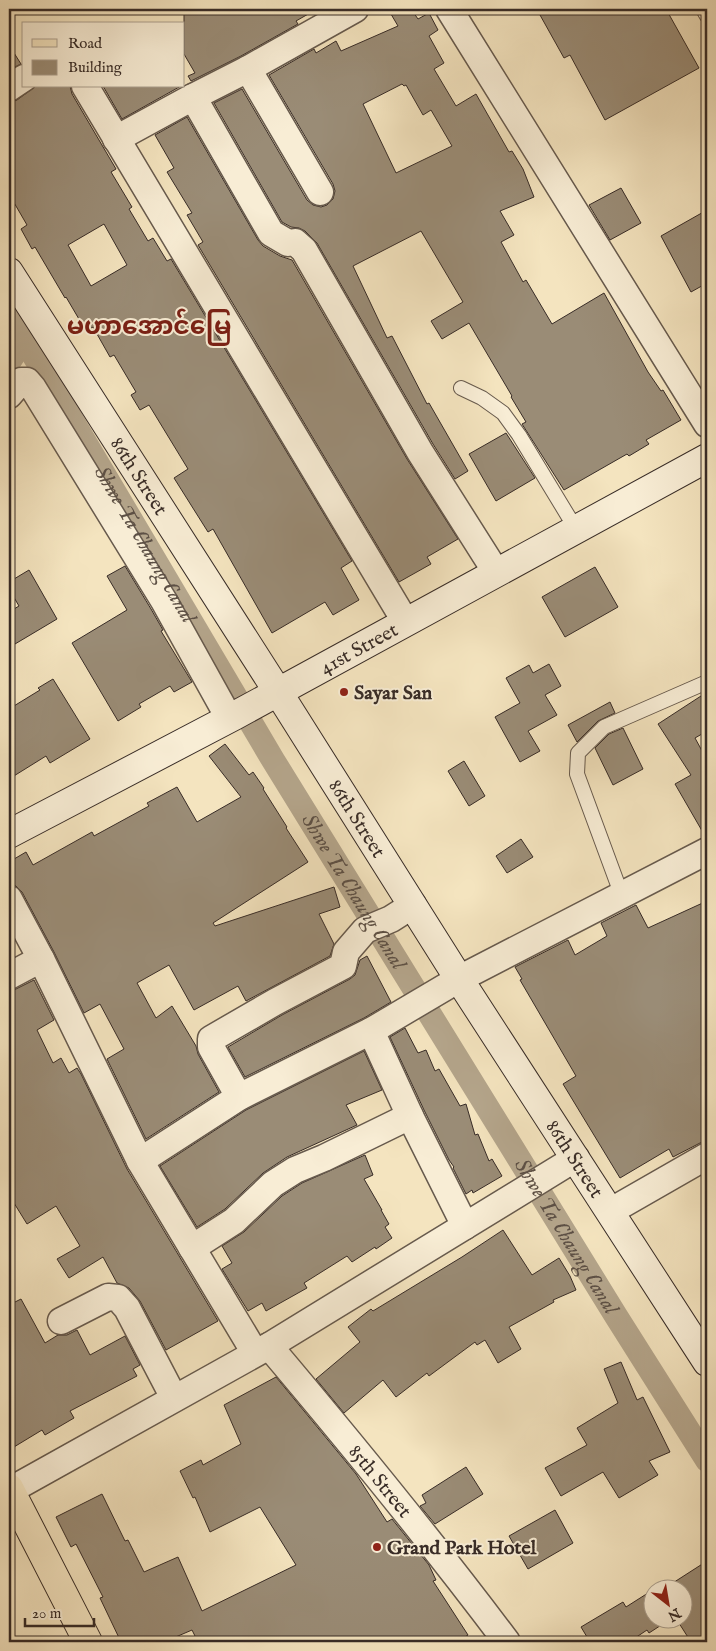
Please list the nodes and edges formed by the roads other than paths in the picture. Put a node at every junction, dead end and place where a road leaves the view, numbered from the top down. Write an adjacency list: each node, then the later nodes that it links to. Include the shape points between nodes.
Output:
1 (355, 9): 5 (street)
2 (449, 9): 15 (street)
3 (703, 9): 4 (lane)
4 (707, 16)
5 (248, 69): 9 (street); 11 (street)
6 (22, 79): 7 (street)
7 (9, 88)
8 (86, 88): 10 (street)
9 (193, 97): 10 (street); 18 (street, via 271,233 288,243 295,242 304,250 420,452)
10 (116, 139): 19 (street)
11 (320, 192)
12 (9, 272): 21 (main road, 86th Street)
13 (461, 388): 17 (lane, via 502,413 519,435)
14 (9, 395): 22 (street, via 21,381 27,381 33,388)
15 (707, 424)
16 (707, 458): 17 (main road, 41st Street)
17 (576, 529): 18 (main road, 41st Street)
18 (496, 572): 19 (main road, 41st Street)
19 (405, 621): 21 (main road, 41st Street)
20 (707, 682): 25 (lane, via 604,727 578,754 577,774)
21 (273, 694): 22 (main road, 41st Street); 27 (main road, 86th Street)
22 (232, 717): 23 (main road, 41st Street)
23 (9, 834)
24 (707, 851): 25 (street)
25 (622, 896): 30 (street)
26 (9, 899): 28 (street, 85th Street)
27 (402, 912): 30 (main road, 86th Street); 32 (street, via 365,930 346,952 344,966 211,1039 212,1048)
28 (41, 958): 29 (street); 35 (street, 85th Street)
29 (9, 976)
30 (450, 985): 31 (street); 36 (main road, 86th Street)
31 (371, 1031): 32 (street); 33 (street)
32 (239, 1097): 35 (street)
33 (410, 1116): 38 (street); 39 (street, via 295,1170 274,1184 234,1221)
34 (707, 1156): 37 (street)
35 (140, 1161): 39 (street, 85th Street)
36 (567, 1164): 37 (main road, 86th Street); 38 (street)
37 (611, 1212): 42 (main road, 86th Street)
38 (465, 1226): 41 (street)
39 (192, 1248): 41 (street, 85th Street)
40 (61, 1321): 43 (street, via 108,1297 118,1298 127,1308)
41 (262, 1349): 43 (street); 46 (street, 85th Street, via 370,1465)
42 (707, 1362)
43 (174, 1398): 44 (street)
44 (9, 1490): 45 (main road)
45 (88, 1642)
46 (507, 1642)

